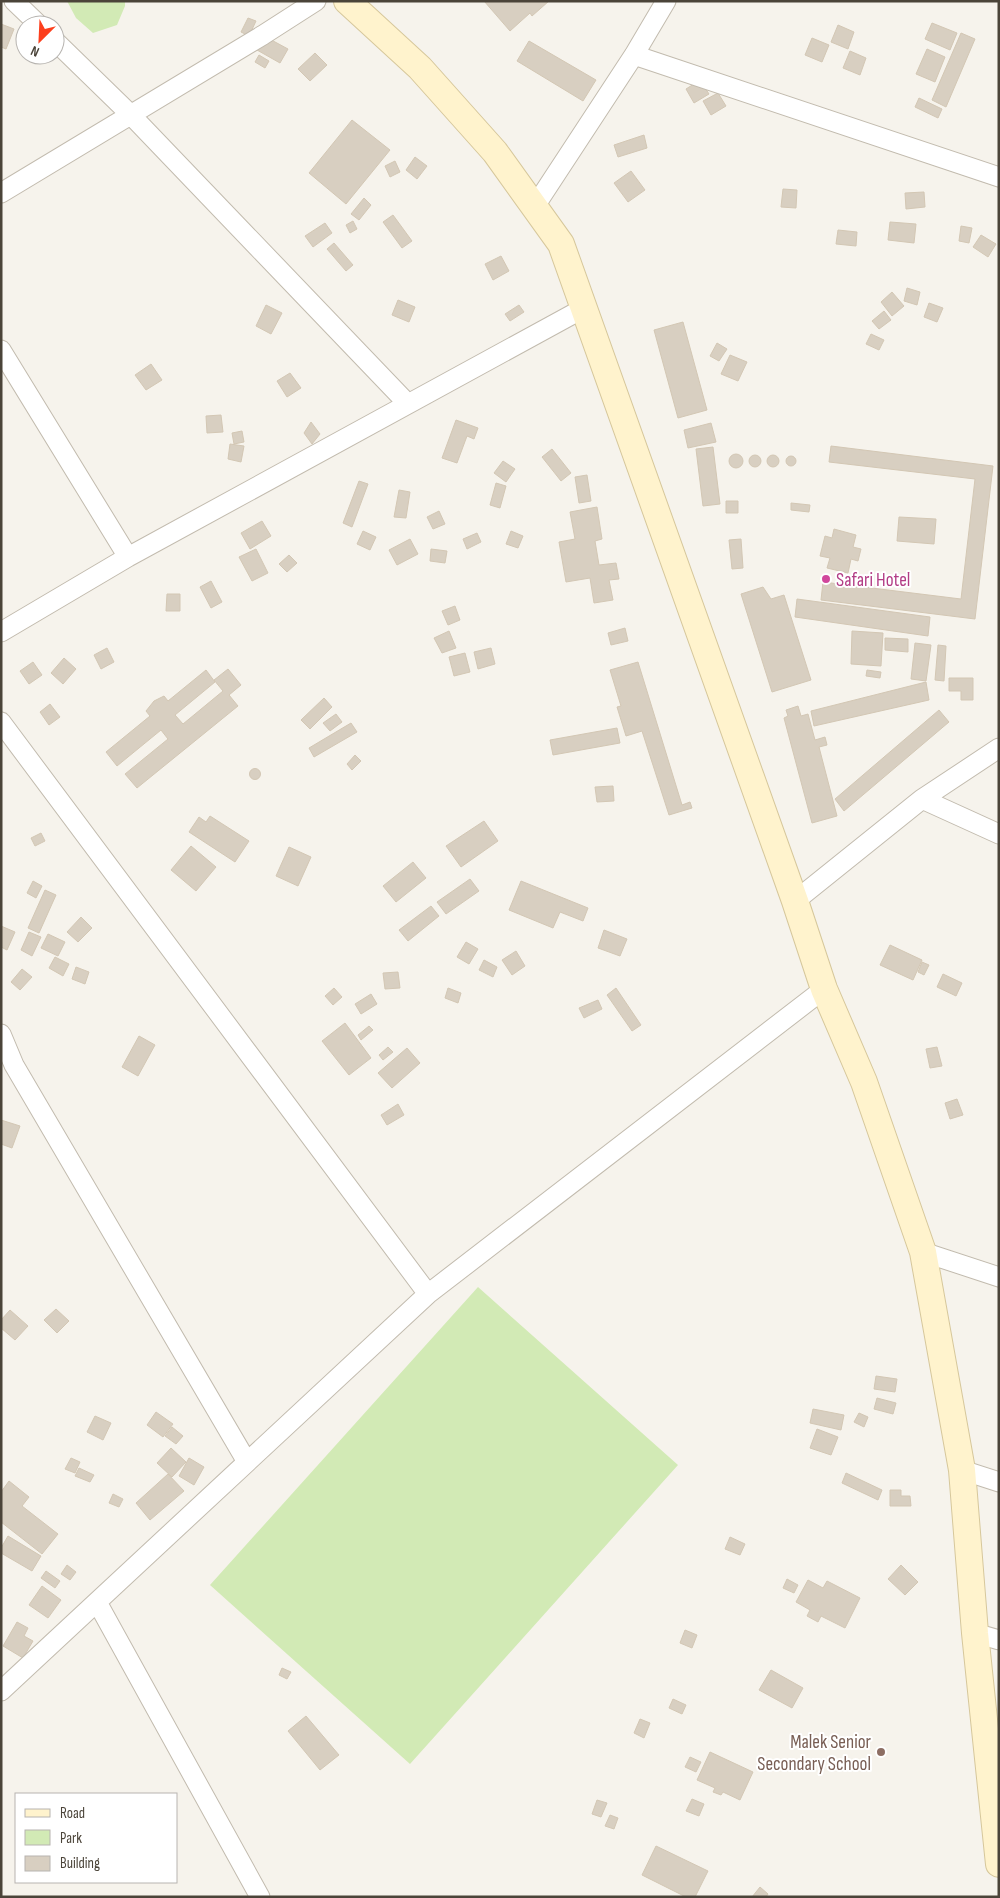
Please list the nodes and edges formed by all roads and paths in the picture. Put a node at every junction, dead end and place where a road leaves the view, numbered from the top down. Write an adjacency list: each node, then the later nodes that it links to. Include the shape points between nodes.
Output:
1 (14, 1): 5 (street)
2 (316, 1): 8 (street, via 264,36)
3 (347, 1): 11 (street, via 420,68 495,152)
4 (666, 1): 7 (street)
5 (29, 15)
6 (65, 51): 8 (street)
7 (634, 55): 9 (street); 11 (street)
8 (131, 115): 10 (street); 14 (street)
9 (999, 177)
10 (1, 193)
11 (535, 206): 12 (street, via 560,244)
12 (584, 308): 14 (street); 21 (street)
13 (1, 350): 15 (street)
14 (408, 404): 15 (street)
15 (128, 557): 16 (street)
16 (1, 632)
17 (1, 722): 26 (street)
18 (999, 748): 19 (street)
19 (922, 799): 20 (street); 21 (street)
20 (999, 834)
21 (795, 901): 22 (street)
22 (824, 988): 24 (street, via 864,1082); 26 (street)
23 (1, 1034): 27 (street, via 14,1065)
24 (923, 1252): 25 (street); 28 (street)
25 (999, 1277)
26 (428, 1294): 27 (street)
27 (247, 1462): 30 (street)
28 (962, 1470): 29 (street); 31 (street)
29 (999, 1482)
30 (98, 1602): 32 (street); 34 (street)
31 (987, 1637): 33 (street)
32 (1, 1691)
33 (999, 1864)
34 (260, 1897)

